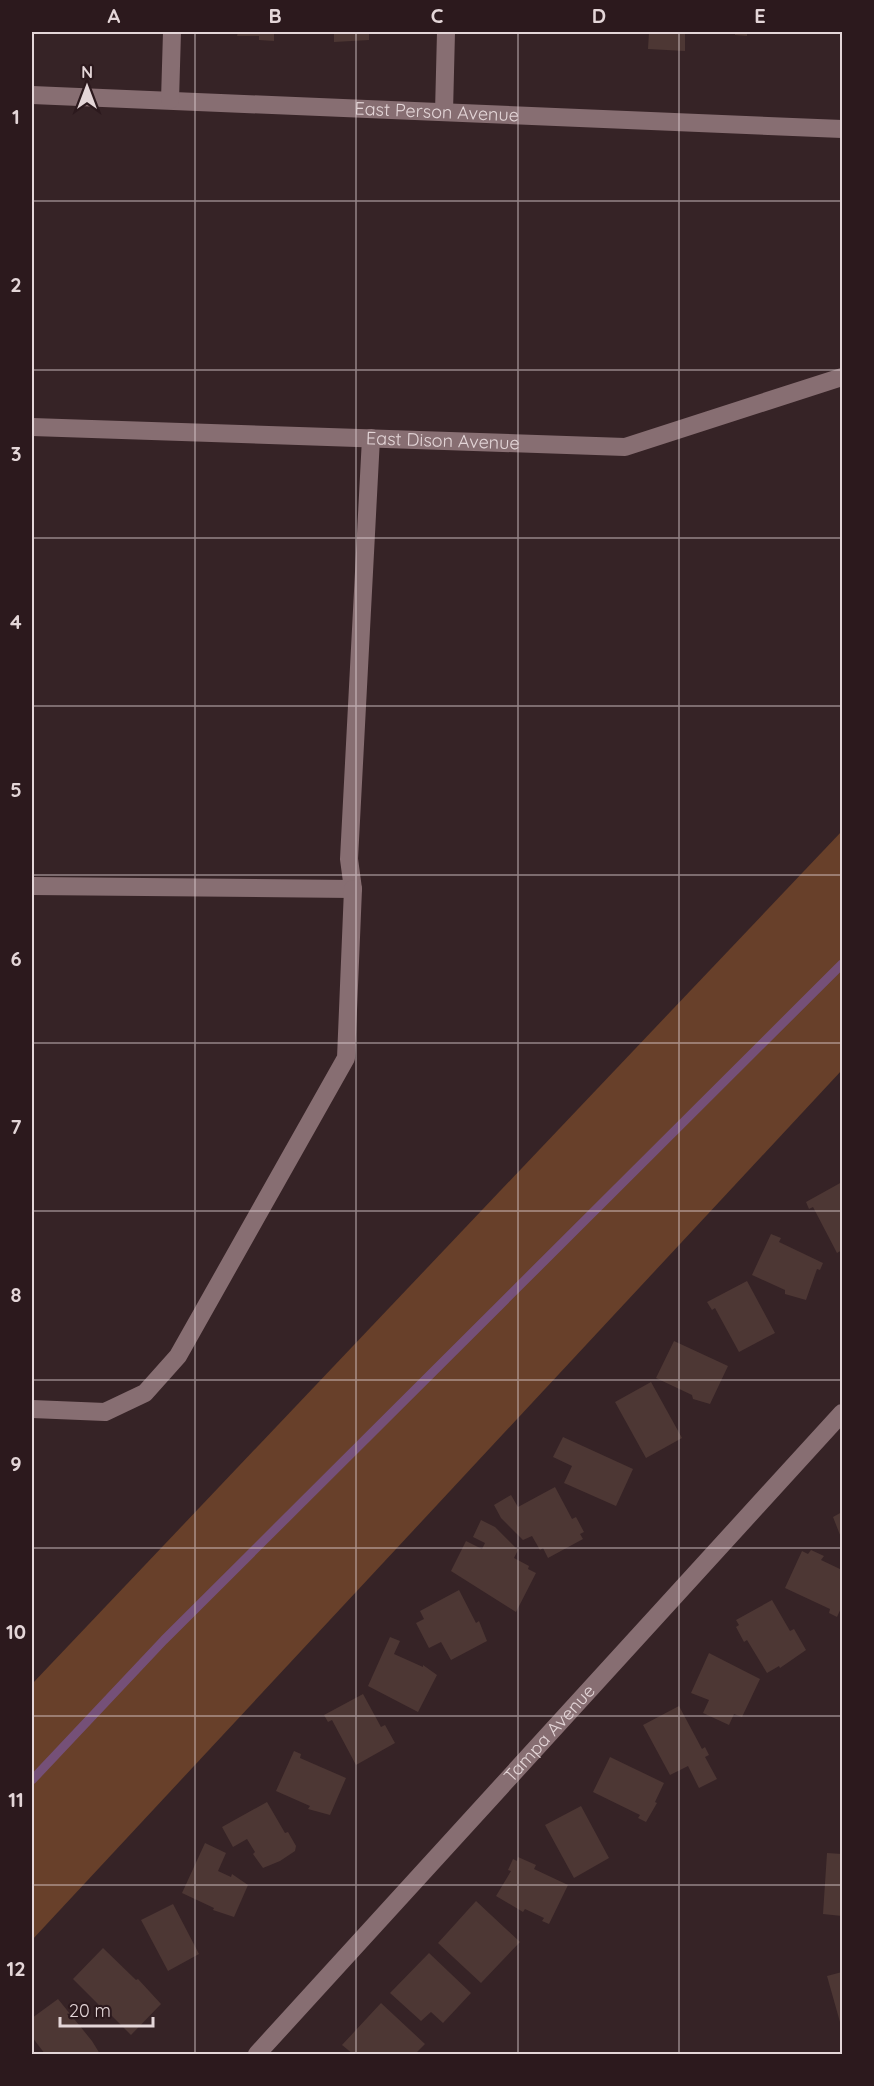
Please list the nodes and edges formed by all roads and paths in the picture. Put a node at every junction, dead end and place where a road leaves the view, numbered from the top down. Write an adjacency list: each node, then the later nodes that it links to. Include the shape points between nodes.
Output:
1 (172, 32): 4 (street)
2 (446, 32): 5 (street)
3 (32, 95): 4 (street, East Person Avenue)
4 (170, 100): 5 (street, East Person Avenue)
5 (444, 112): 6 (street, East Person Avenue)
6 (843, 129)
7 (843, 377): 9 (street, East Dison Avenue, via 625,447)
8 (32, 427): 9 (street, East Dison Avenue)
9 (371, 438): 11 (street, via 349,859)
10 (32, 886): 11 (street)
11 (353, 889): 12 (street, via 346,1058 178,1356 145,1394 105,1412)
12 (32, 1409)
13 (843, 1413): 14 (street, Tampa Avenue)
14 (257, 2055)

